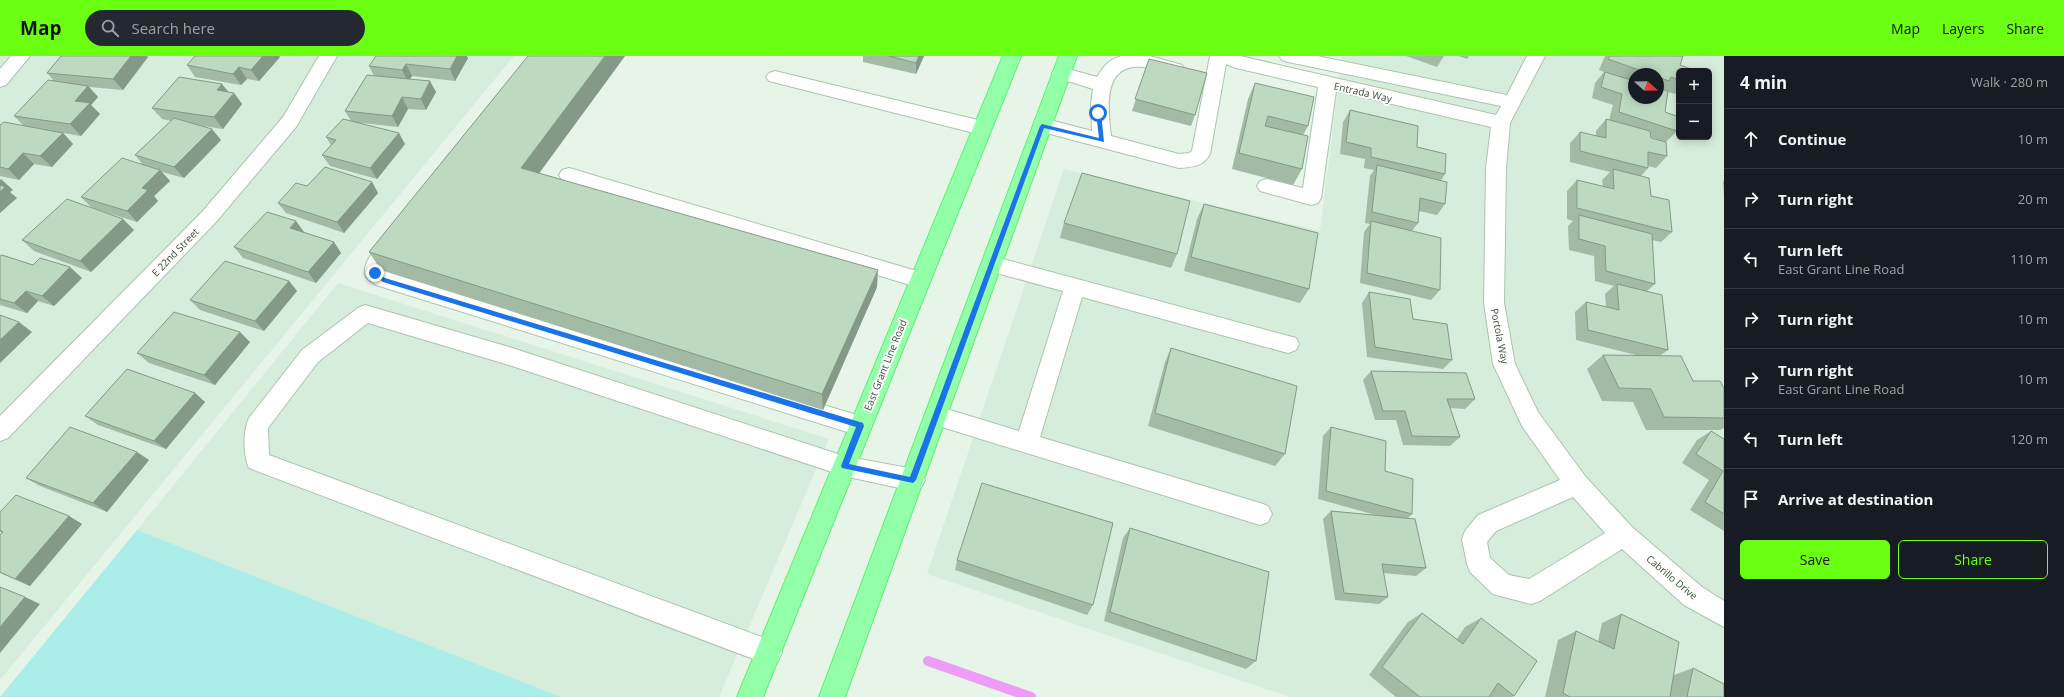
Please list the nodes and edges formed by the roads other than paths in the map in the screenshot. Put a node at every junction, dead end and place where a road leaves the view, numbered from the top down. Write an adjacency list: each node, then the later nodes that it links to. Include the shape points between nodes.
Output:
1 (21, 56): 11 (street)
2 (328, 56): 28 (street, E 22nd Street, via 290,122 210,217)
3 (1012, 56): 17 (main road, East Grant Line Road)
4 (1219, 56): 9 (street)
5 (1228, 56): 12 (street, Entrada Way, via 1236,62)
6 (1288, 56): 14 (street, Entrada Way)
7 (1536, 56): 14 (street, Portola Way)
8 (1064, 65): 13 (street); 16 (main road)
9 (1204, 75): 13 (street, via 1133,60 1122,61 1110,70); 18 (street, via 1201,154 1194,160 1179,161)
10 (775, 77): 17 (street)
11 (0, 81)
12 (1328, 83): 15 (street, Entrada Way); 20 (street, via 1311,198)
13 (1102, 86): 18 (street, via 1098,113)
14 (1511, 102): 15 (street, Portola Way)
15 (1501, 123): 32 (street, Portola Way, via 1496,168 1494,303 1504,364 1530,419)
16 (1042, 126): 18 (street); 22 (main road)
17 (982, 128): 23 (main road, East Grant Line Road)
18 (1102, 141)
19 (569, 175): 23 (street)
20 (1267, 186)
21 (405, 227): 27 (street, via 376,264 375,273 383,279)
22 (992, 264): 24 (street); 26 (main road)
23 (920, 280): 27 (main road, East Grant Line Road)
24 (1075, 287): 25 (street); 29 (street)
25 (1288, 344)
26 (937, 416): 29 (street); 31 (main road)
27 (860, 426): 30 (main road, East Grant Line Road)
28 (0, 432)
29 (1026, 443): 33 (street)
30 (844, 466): 31 (street); 36 (main road, East Grant Line Road); 36 (street, via 509,356 365,314 310,356 258,425 256,461)
31 (913, 480): 38 (main road)
32 (1577, 484): 34 (street, Portola Way); 34 (street, via 1486,523 1474,539 1479,564 1502,585 1531,592)
33 (1260, 514)
34 (1623, 535): 35 (street, Cabrillo Drive, via 1693,596)
35 (1724, 615)
36 (769, 652): 37 (main road, East Grant Line Road)
37 (750, 697)
38 (832, 697)

